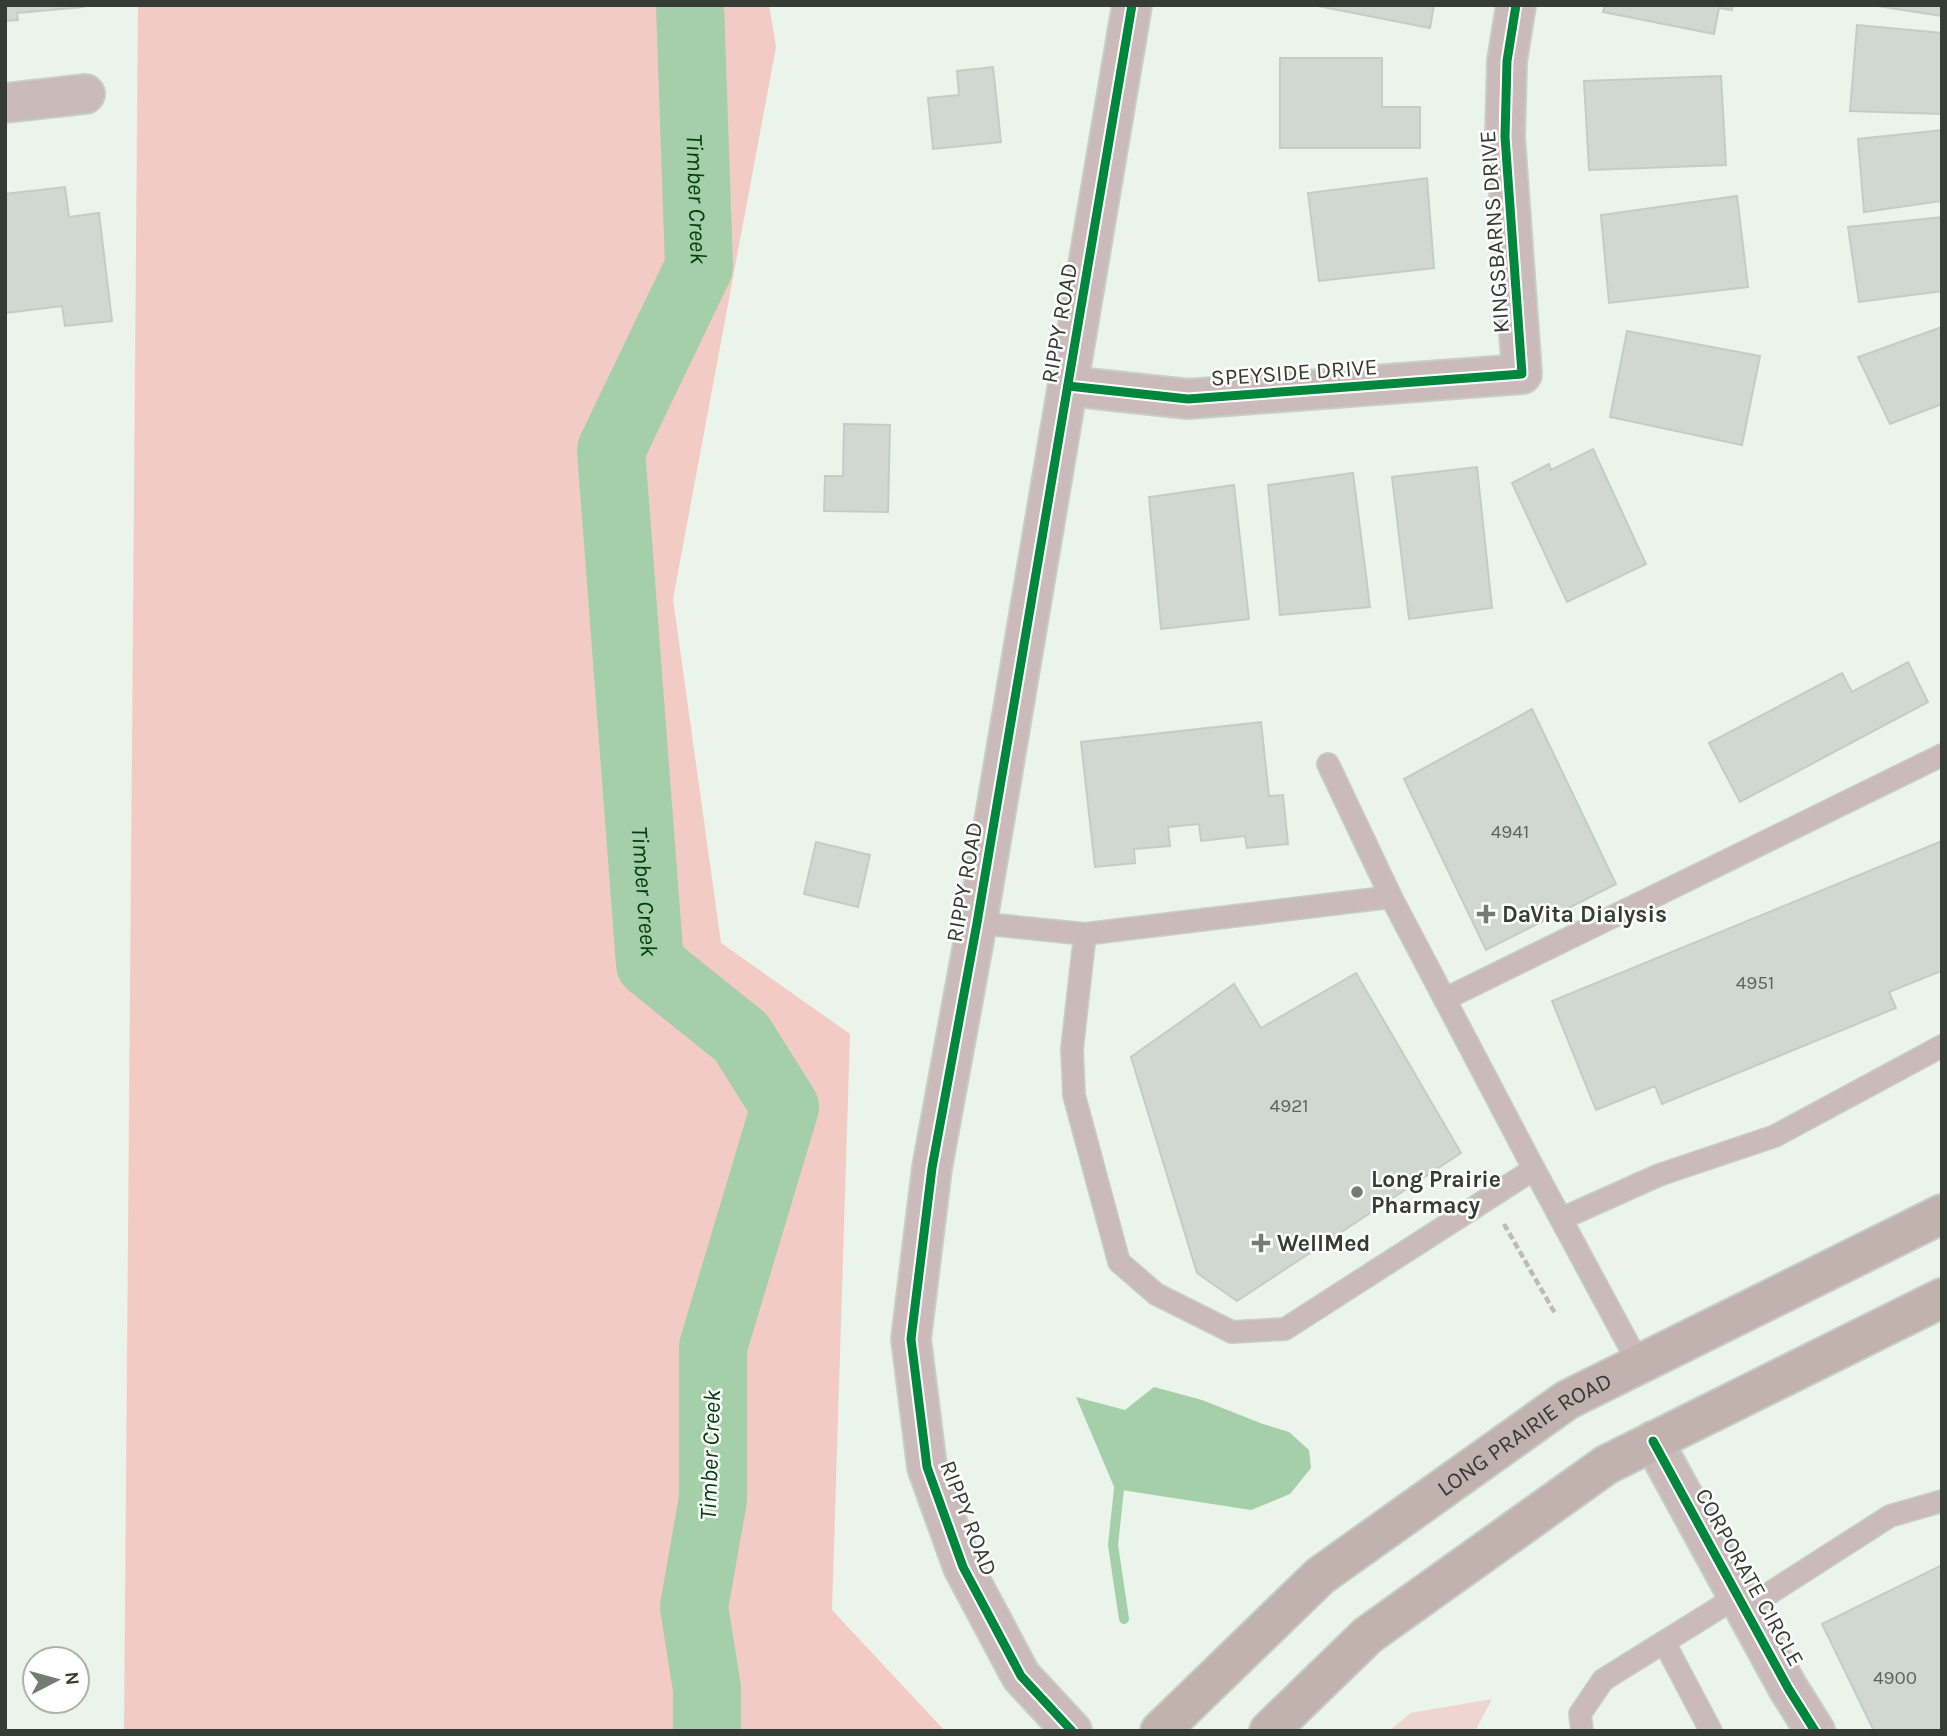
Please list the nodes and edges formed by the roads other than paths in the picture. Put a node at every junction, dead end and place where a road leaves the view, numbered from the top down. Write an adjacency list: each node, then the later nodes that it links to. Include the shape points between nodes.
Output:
1 (1132, 5): 6 (street, RIPPY ROAD)
2 (1516, 5): 5 (street, KINGSBARNS DRIVE, via 1507,61 1505,137)
3 (85, 94): 4 (street)
4 (5, 103)
5 (1522, 374): 6 (street, SPEYSIDE DRIVE, via 1188,400)
6 (1068, 386): 10 (street, RIPPY ROAD)
7 (1942, 755): 12 (lane)
8 (1328, 764): 9 (lane)
9 (1391, 897): 11 (lane); 12 (lane)
10 (977, 923): 11 (lane); 23 (street, RIPPY ROAD, via 932,1168 911,1339 927,1466 963,1567 1021,1676)
11 (1084, 934): 14 (lane, via 1072,1049 1074,1095 1119,1262 1156,1294 1231,1332 1285,1329)
12 (1444, 999): 14 (lane)
13 (1942, 1046): 16 (lane, via 1775,1136 1659,1175)
14 (1534, 1169): 16 (lane)
15 (1942, 1214): 18 (main road, LONG PRAIRIE ROAD)
16 (1561, 1219): 18 (lane)
17 (1942, 1298): 19 (main road)
18 (1639, 1364): 24 (main road, LONG PRAIRIE ROAD, via 1567,1400 1320,1576)
19 (1653, 1441): 21 (street, CORPORATE CIRCLE); 25 (main road, via 1606,1465 1368,1635)
20 (1942, 1501): 21 (lane, via 1890,1516)
21 (1741, 1602): 22 (lane); 28 (street, CORPORATE CIRCLE)
22 (1664, 1642): 26 (lane, via 1603,1680 1580,1714); 27 (lane)
23 (1072, 1731)
24 (1160, 1731)
25 (1269, 1731)
26 (1582, 1731)
27 (1711, 1731)
28 (1815, 1731)

